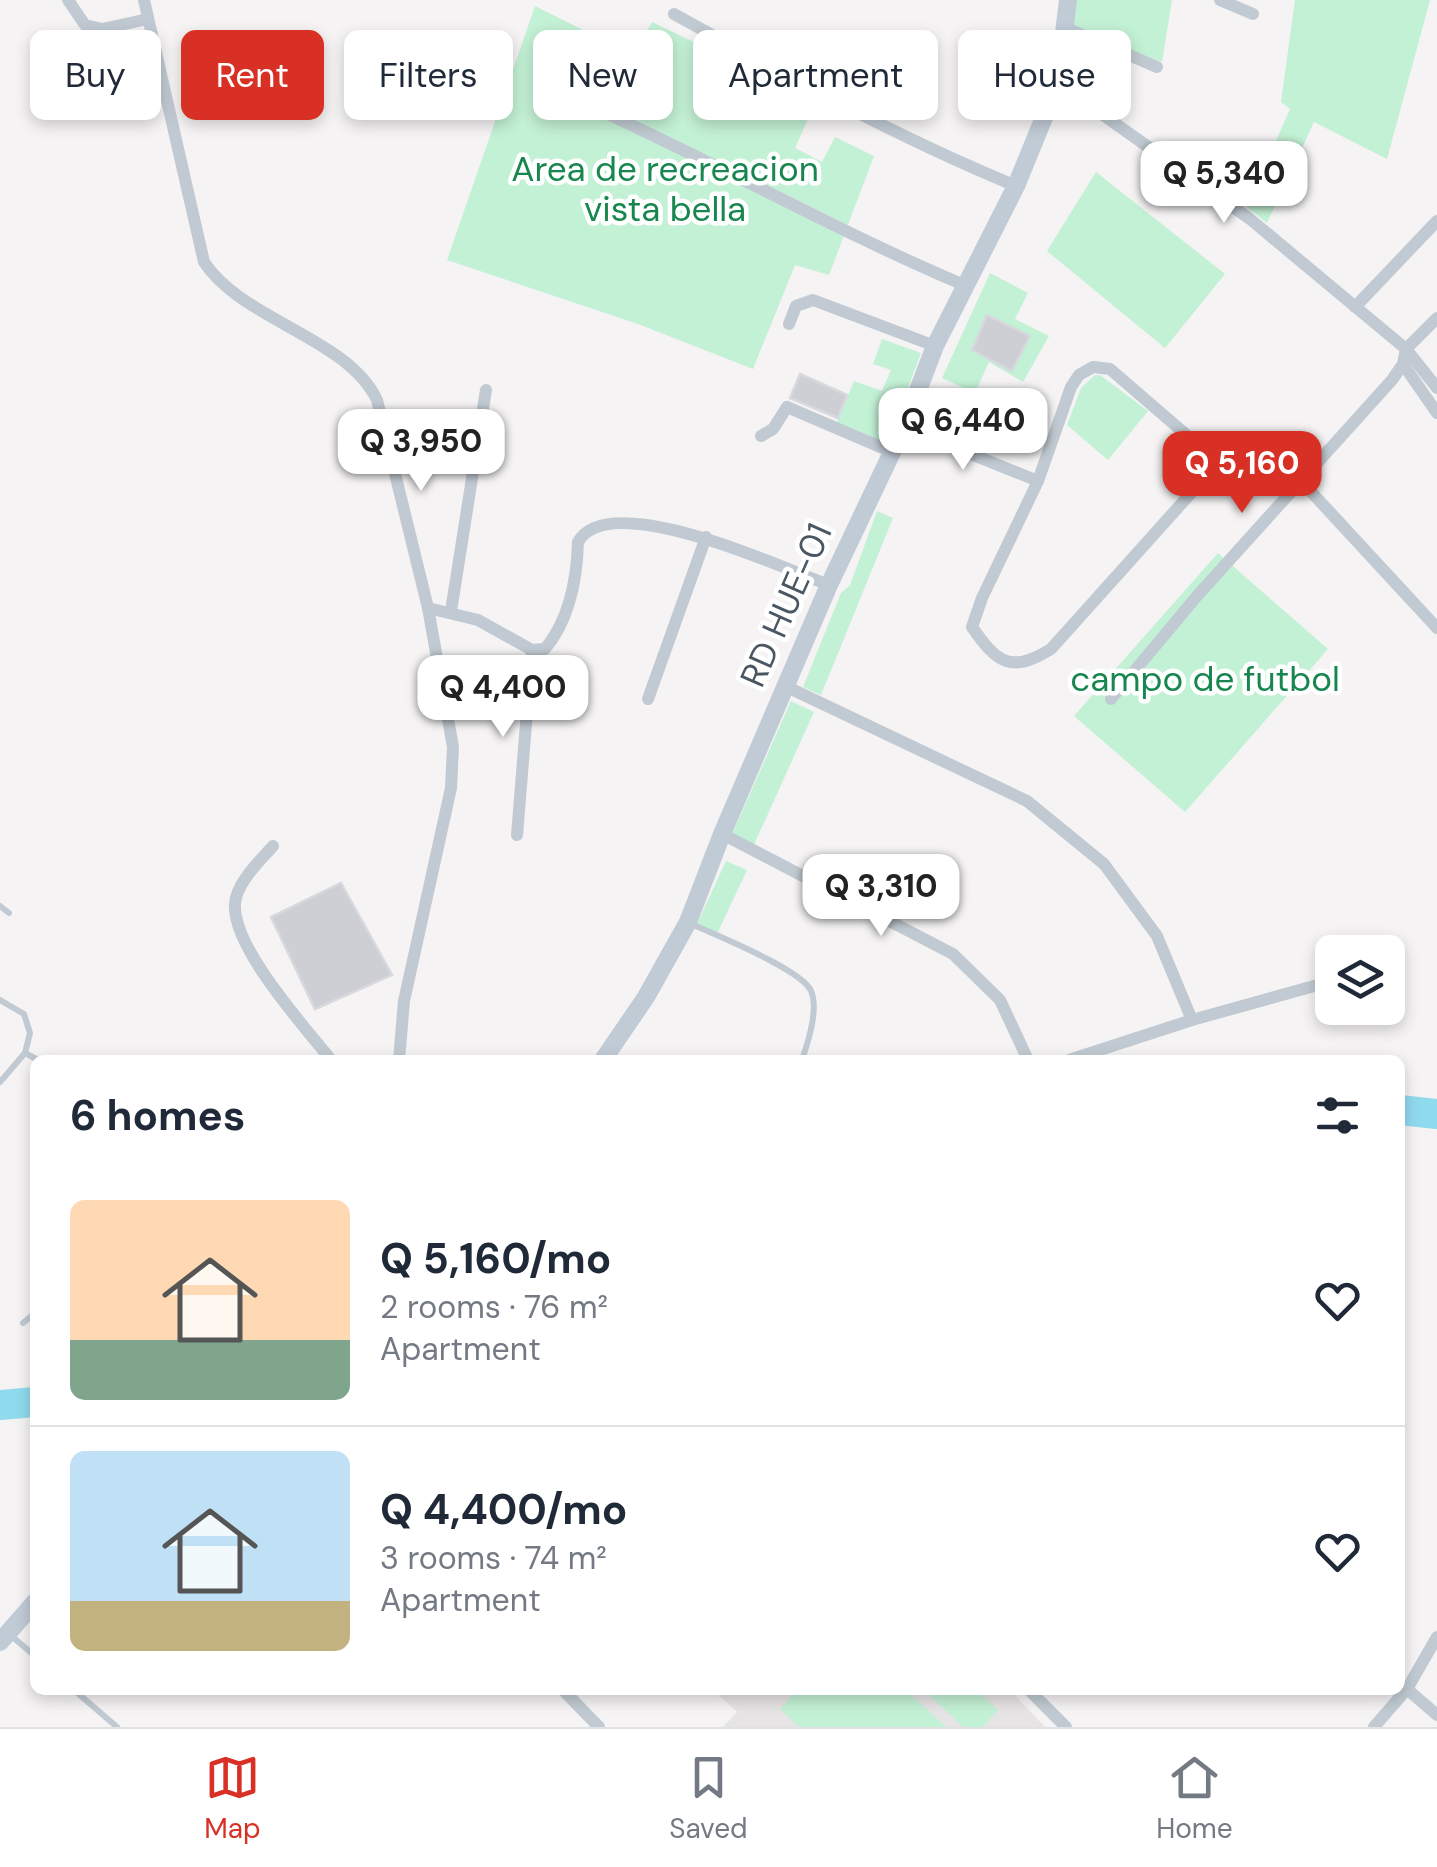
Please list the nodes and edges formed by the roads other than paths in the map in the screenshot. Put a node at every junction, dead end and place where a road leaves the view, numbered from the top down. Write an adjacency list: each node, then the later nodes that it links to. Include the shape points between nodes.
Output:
1 (68, 0): 7 (street, via 85,25 102,29)
2 (144, 0): 7 (street)
3 (1068, 0): 8 (street, RD HUE-01)
4 (1220, 0): 6 (street)
5 (674, 14): 13 (street, via 812,91)
6 (1254, 14)
7 (148, 19): 32 (street, via 204,262 223,285 348,365 371,388)
8 (1066, 28): 9 (street)
9 (1158, 67)
10 (621, 120): 15 (street)
11 (1043, 120): 13 (street, RD HUE-01)
12 (1109, 120): 16 (street, via 1250,219)
13 (1016, 186): 15 (street, RD HUE-01)
14 (1437, 222): 16 (street)
15 (964, 285): 19 (street, RD HUE-01)
16 (1355, 306): 20 (street)
17 (1437, 318): 20 (street)
18 (789, 324): 19 (street, via 796,306 813,300)
19 (935, 346): 25 (street, RD HUE-01)
20 (1406, 349): 21 (street); 22 (street)
21 (1403, 364): 24 (street); 29 (street)
22 (1437, 388)
23 (486, 390): 33 (street)
24 (1437, 414)
25 (904, 427): 27 (street, RD HUE-01); 28 (street)
26 (761, 436): 27 (street, via 787,407)
27 (892, 452): 31 (street, RD HUE-01)
28 (1038, 481): 28 (street, via 972,627 987,649 1011,664 1028,663 1050,649 1200,483 1206,468 1197,444 1110,369 1093,367 1071,387)
29 (1302, 482): 34 (street); 38 (street)
30 (706, 537): 31 (street); 35 (street, via 647,526 591,526 578,542 578,576 554,638 545,649); 37 (street)
31 (828, 585): 36 (street, RD HUE-01)
32 (428, 608): 33 (street); 50 (street, via 452,747 451,788 404,1001)
33 (451, 612): 35 (street)
34 (1437, 628)
35 (532, 650): 39 (street)
36 (786, 686): 40 (street, RD HUE-01); 47 (street, via 1027,801 1104,864 1156,936)
37 (648, 699)
38 (1111, 700)
39 (516, 834)
40 (722, 834): 44 (street, RD HUE-01); 53 (street, via 953,954 1000,1000)
41 (272, 846): 49 (street, via 234,901 237,926 285,1006)
42 (0, 906): 43 (lane)
43 (9, 912)
44 (688, 922): 51 (street, RD HUE-01); 52 (lane, via 791,971 811,989)
45 (1315, 986): 47 (street)
46 (0, 1000): 48 (lane, via 29,1024)
47 (1192, 1020): 54 (street)
48 (25, 1053): 55 (lane); 56 (lane)
49 (326, 1055)
50 (399, 1055)
51 (606, 1055)
52 (803, 1055)
53 (1026, 1055)
54 (1085, 1055)
55 (30, 1056)
56 (0, 1082)
57 (30, 1318): 58 (lane)
58 (24, 1324)
59 (30, 1608): 60 (street)
60 (4, 1638): 62 (lane)
61 (1435, 1643): 63 (street)
62 (30, 1653)
63 (1405, 1683)
64 (1405, 1688): 69 (street)
65 (80, 1695): 70 (lane)
66 (568, 1695): 71 (street)
67 (1034, 1695): 72 (street)
68 (1397, 1695): 73 (street)
69 (1437, 1716)
70 (117, 1727)
71 (600, 1727)
72 (1066, 1727)
73 (1374, 1727)

